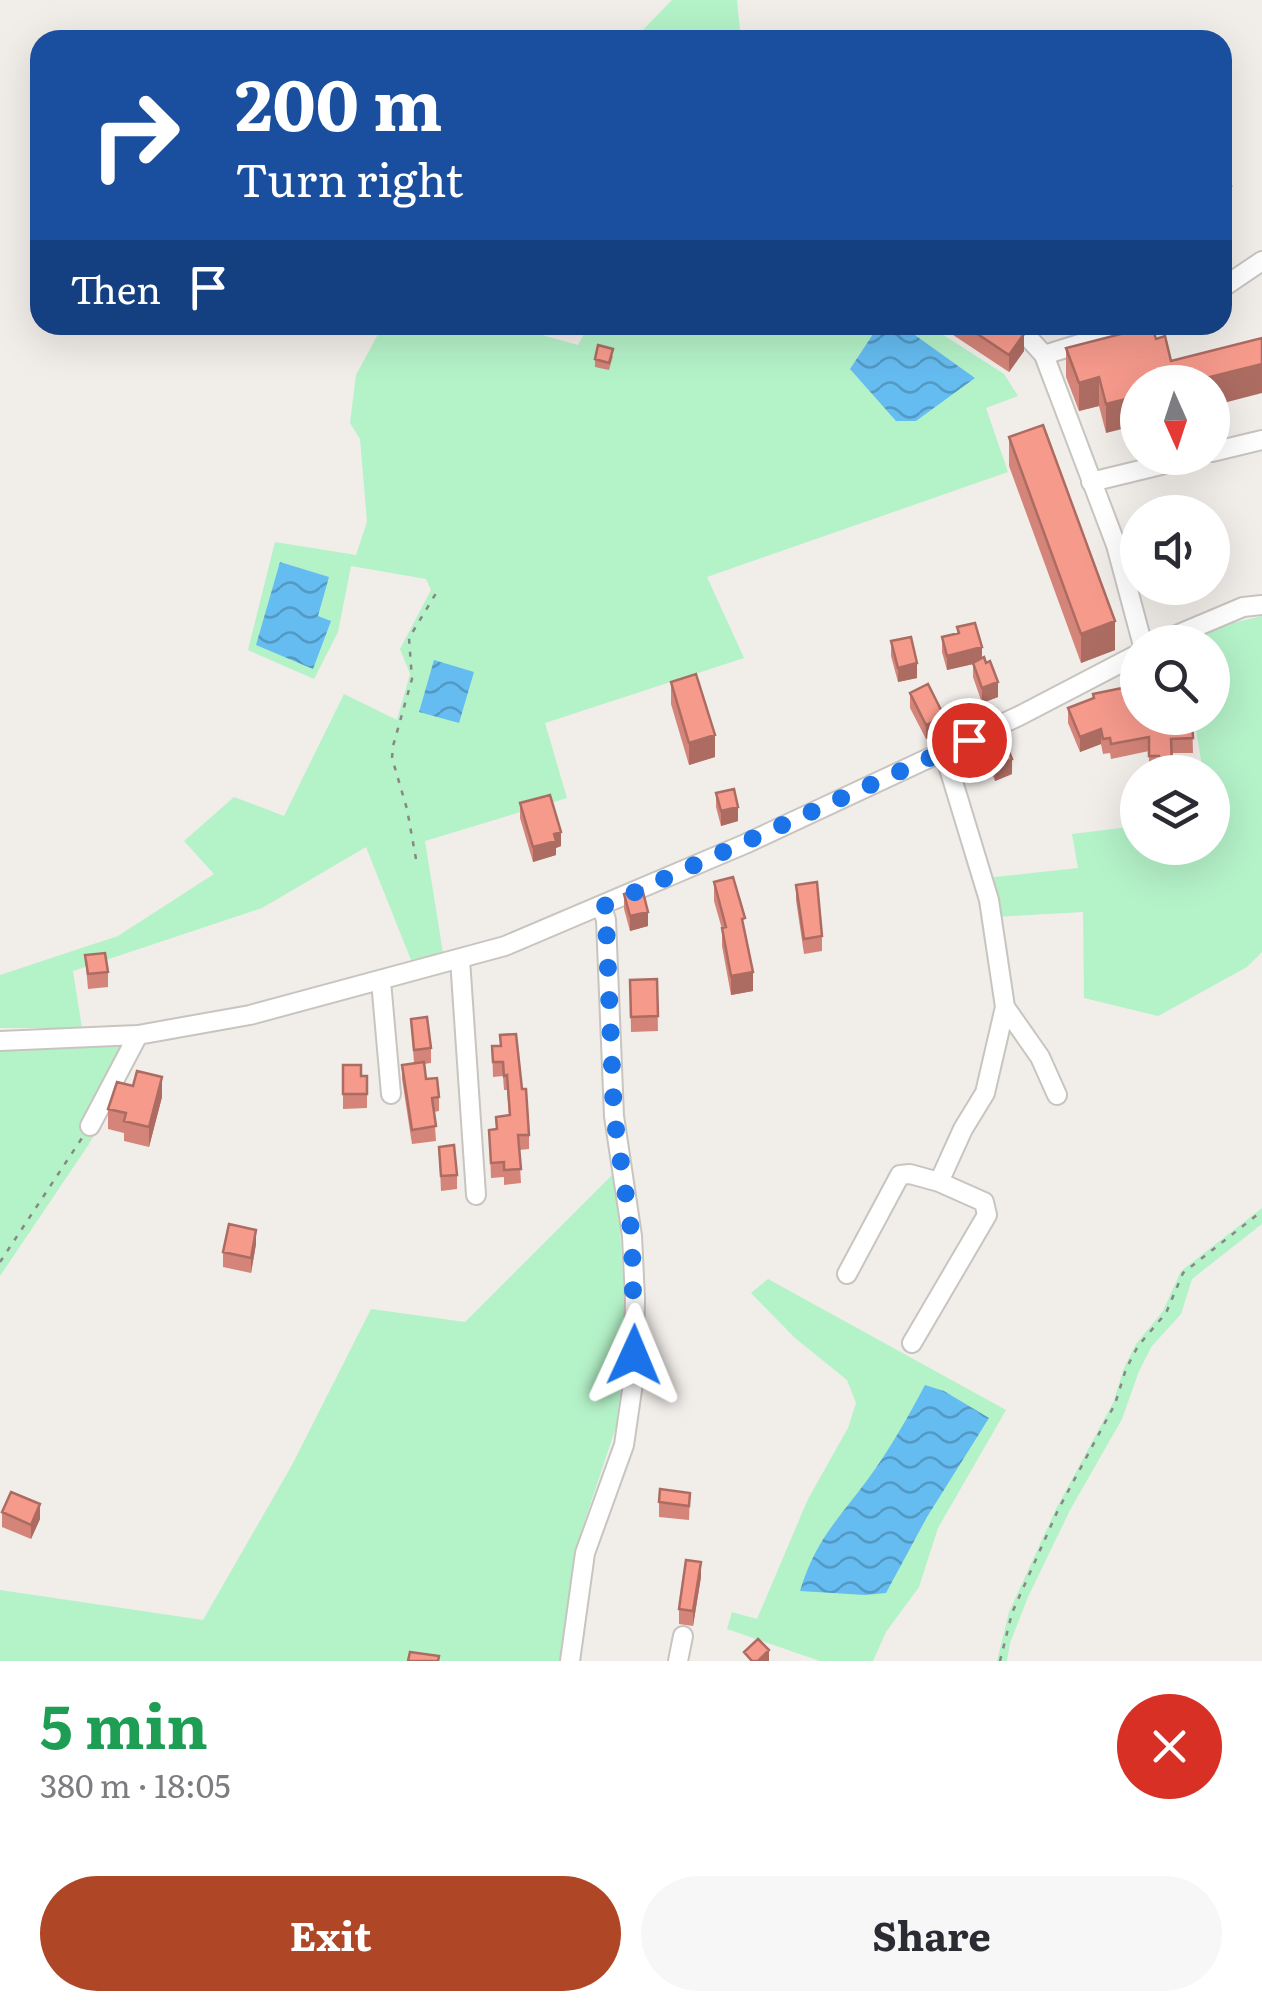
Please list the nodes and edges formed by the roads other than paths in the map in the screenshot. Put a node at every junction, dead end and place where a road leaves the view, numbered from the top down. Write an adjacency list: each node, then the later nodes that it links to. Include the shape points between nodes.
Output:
1 (1262, 261): 2 (street)
2 (1232, 281)
3 (1026, 335): 5 (street)
4 (1109, 335): 5 (street)
5 (1044, 356): 9 (street)
6 (1262, 440): 7 (street)
7 (1230, 448)
8 (1120, 475): 9 (street)
9 (1091, 482): 11 (street)
10 (1262, 605): 12 (street)
11 (1137, 625)
12 (1200, 625)
13 (1120, 663): 14 (street)
14 (944, 752): 15 (street); 18 (street, via 989,900)
15 (602, 907): 16 (street); 29 (street, via 614,1116 632,1236 633,1383 624,1444 585,1553)
16 (460, 960): 17 (street); 25 (street)
17 (381, 982): 19 (street); 21 (street)
18 (1005, 1007): 22 (street); 24 (street, via 985,1093)
19 (138, 1036): 20 (street); 23 (street)
20 (0, 1041)
21 (390, 1094)
22 (1058, 1095)
23 (90, 1126)
24 (939, 1182): 26 (street, via 900,1175); 27 (street, via 984,1202 987,1216)
25 (476, 1196)
26 (848, 1274)
27 (912, 1343)
28 (683, 1636): 30 (street)
29 (570, 1661)
30 (678, 1661)

